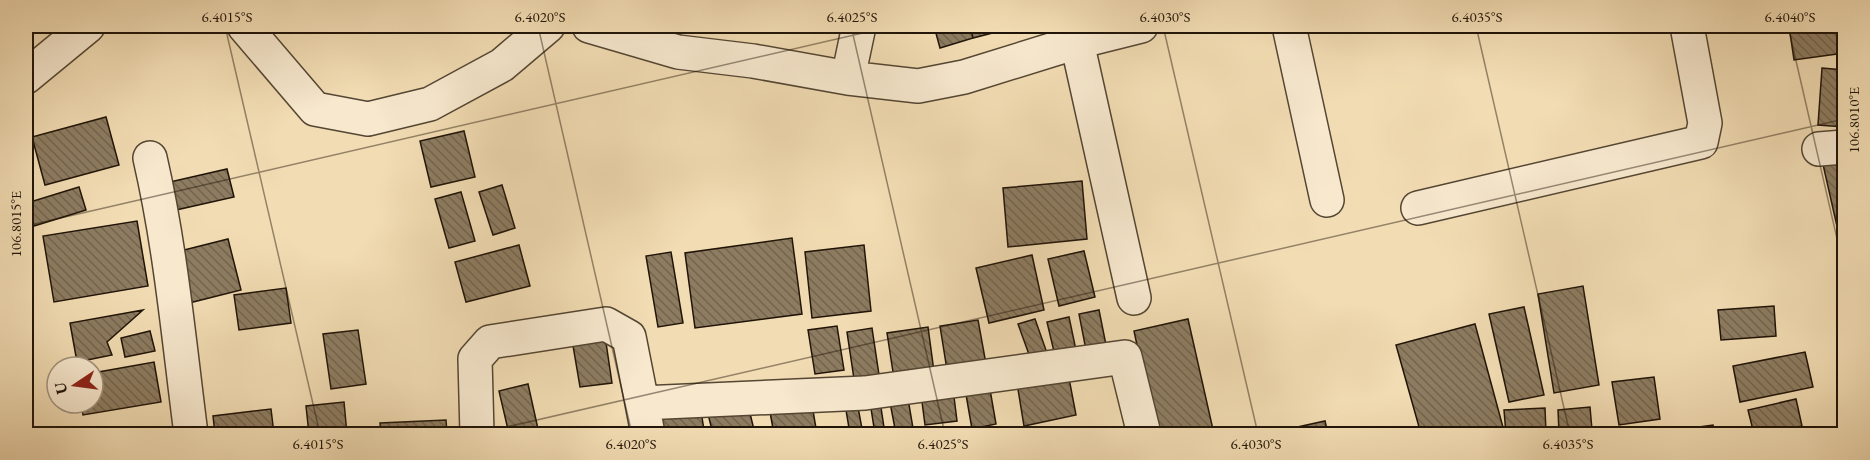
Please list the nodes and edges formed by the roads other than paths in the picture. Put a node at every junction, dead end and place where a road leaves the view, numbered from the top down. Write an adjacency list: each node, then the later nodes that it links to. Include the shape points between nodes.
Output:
1 (88, 26): 10 (street)
2 (244, 26): 3 (street, via 315,109 368,119 430,104 502,65)
3 (548, 26)
4 (589, 26): 11 (street, via 678,52)
5 (859, 26): 11 (street)
6 (1141, 26): 9 (street)
7 (1289, 26): 13 (street)
8 (1687, 26): 14 (street, via 1705,123 1701,142)
9 (1077, 42): 11 (street, via 964,77 918,86); 15 (street)
10 (26, 76)
11 (848, 78)
12 (150, 158): 17 (street, via 160,198)
13 (1327, 200)
14 (1418, 208)
15 (1134, 298)
16 (642, 403): 18 (street, via 629,337 606,324 490,342 475,359); 19 (street); 20 (street, via 865,393 1125,357)
17 (191, 435)
18 (477, 435)
19 (648, 435)
20 (1144, 435)

